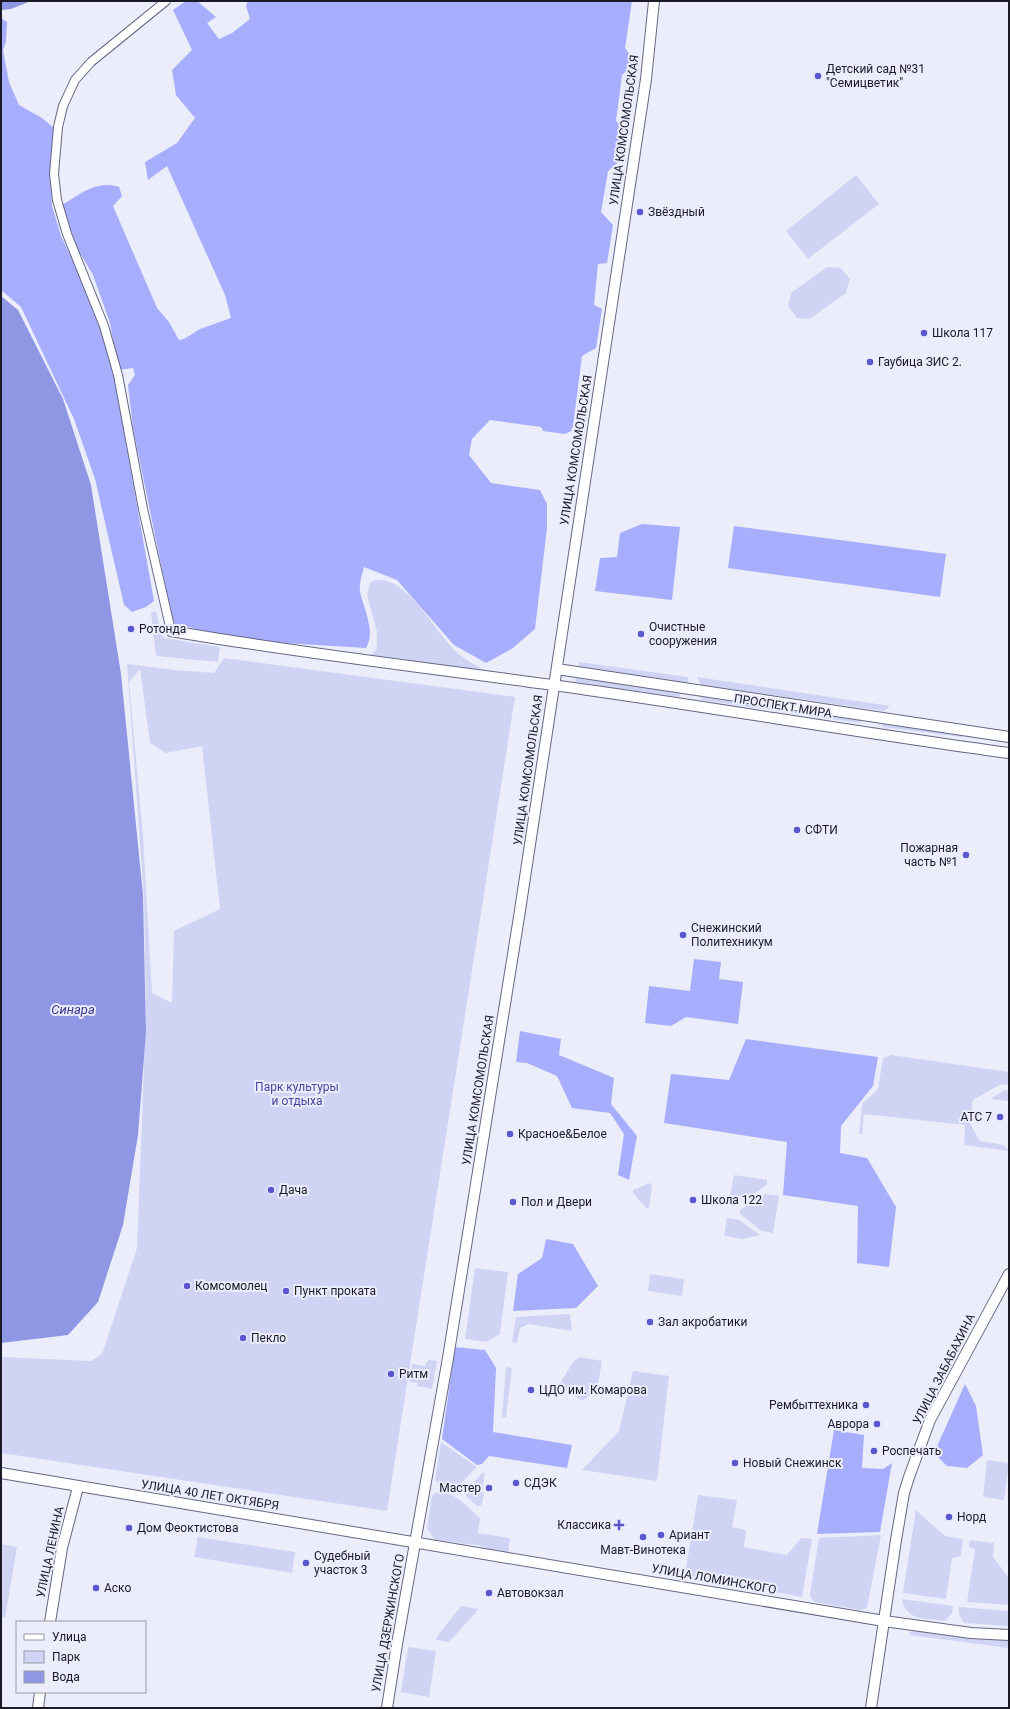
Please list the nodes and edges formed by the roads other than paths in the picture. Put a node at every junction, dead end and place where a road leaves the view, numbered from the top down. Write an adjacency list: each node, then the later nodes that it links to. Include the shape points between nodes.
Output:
1 (166, 1): 3 (street, via 91,62 75,80 63,106 58,127 54,174 57,200 67,234 104,326 118,375 143,509)
2 (654, 1): 4 (street, УЛИЦА КОМСОМОЛЬСКАЯ, via 646,79)
3 (171, 631): 5 (street, ПРОСПЕКТ МИРА, via 289,650)
4 (557, 669): 5 (street, УЛИЦА КОМСОМОЛЬСКАЯ); 6 (street, ПРОСПЕКТ МИРА)
5 (554, 685): 7 (street, ПРОСПЕКТ МИРА); 17 (street, УЛИЦА КОМСОМОЛЬСКАЯ, via 512,964 448,1358)
6 (691, 689): 7 (street); 8 (street, ПРОСПЕКТ МИРА)
7 (689, 704): 10 (street, ПРОСПЕКТ МИРА)
8 (869, 715): 9 (street, ПРОСПЕКТ МИРА); 10 (street)
9 (976, 732): 11 (street, ПРОСПЕКТ МИРА); 12 (street)
10 (867, 733): 12 (street, ПРОСПЕКТ МИРА)
11 (1009, 737)
12 (973, 748): 13 (street, ПРОСПЕКТ МИРА)
13 (1009, 753)
14 (1009, 1274): 19 (street, УЛИЦА ЗАБАБАХИНА, via 930,1420 913,1463 904,1493)
15 (1, 1473): 16 (street, УЛИЦА 40 ЛЕТ ОКТЯБРЯ)
16 (78, 1487): 17 (street, УЛИЦА 40 ЛЕТ ОКТЯБРЯ); 18 (street, УЛИЦА ЛЕНИНА, via 62,1548)
17 (415, 1542): 19 (street, УЛИЦА ЛОМИНСКОГО); 23 (street, УЛИЦА ДЗЕРЖИНСКОГО)
18 (50, 1621)
19 (884, 1621): 20 (street, УЛИЦА ЛОМИНСКОГО, via 971,1633); 24 (street, УЛИЦА ЗАБАБАХИНА)
20 (1009, 1635)
21 (40, 1693): 22 (street)
22 (38, 1708)
23 (387, 1708)
24 (871, 1708)

